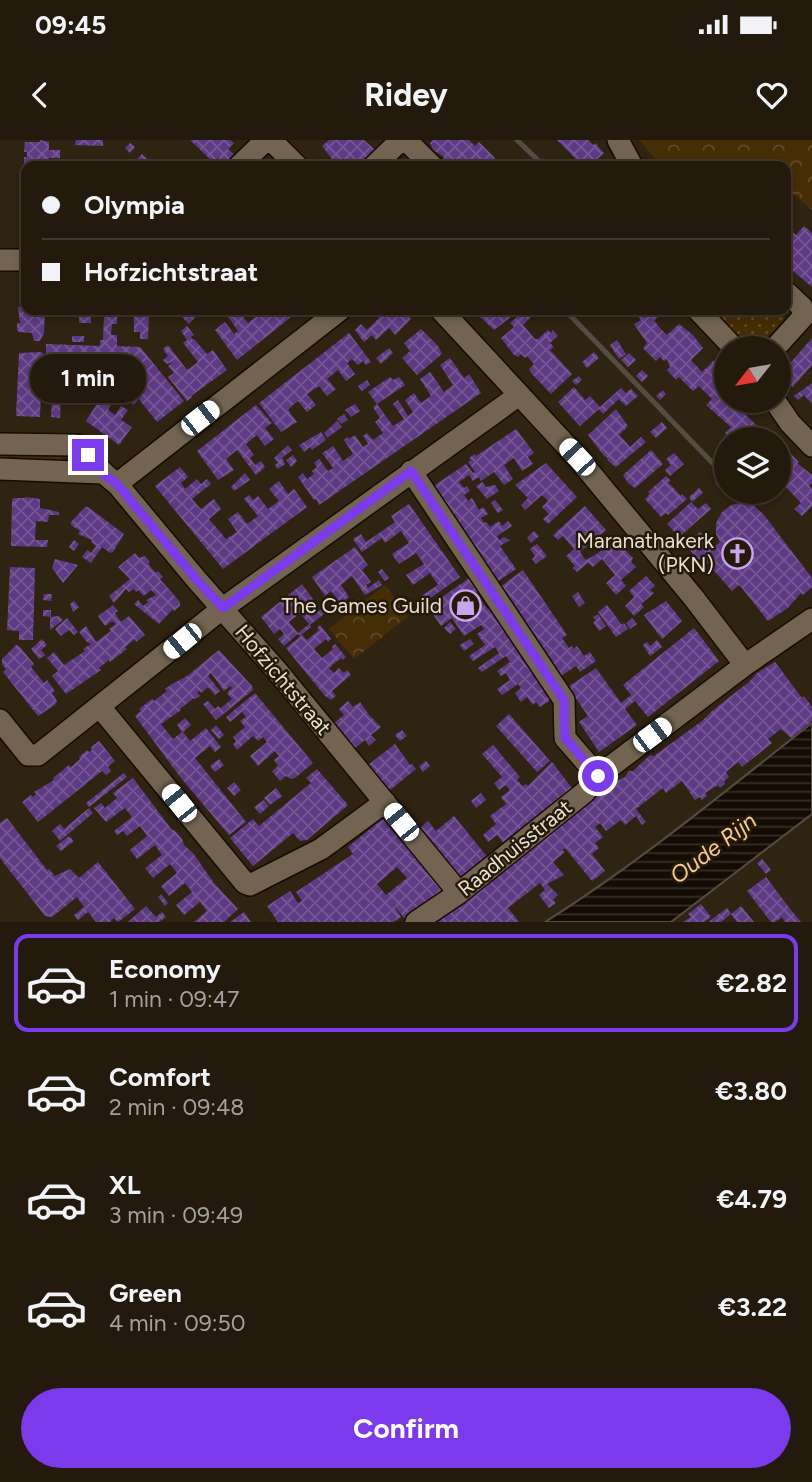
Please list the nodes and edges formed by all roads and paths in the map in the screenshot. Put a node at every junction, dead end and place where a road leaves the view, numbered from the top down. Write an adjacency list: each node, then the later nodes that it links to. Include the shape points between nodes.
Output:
1 (268, 140): 4 (street); 5 (street)
2 (403, 140): 6 (street); 7 (street)
3 (618, 140): 8 (street)
4 (245, 161)
5 (291, 161)
6 (380, 161)
7 (426, 161)
8 (629, 161)
9 (0, 260): 10 (street)
10 (21, 260)
11 (791, 297): 16 (street, via 802,307 803,317)
12 (333, 315): 23 (street)
13 (446, 315): 17 (street)
14 (703, 315): 15 (street)
15 (723, 336)
16 (786, 336)
17 (519, 395): 22 (street); 26 (street, via 577,457)
18 (783, 413): 20 (street)
19 (0, 444): 23 (street, Hofzichtstraat, via 76,445)
20 (812, 446)
21 (0, 469): 23 (street)
22 (411, 471): 24 (street); 29 (street, via 564,700 565,738)
23 (109, 479): 24 (street, Hofzichtstraat)
24 (223, 608): 27 (street); 30 (street, Hofzichtstraat)
25 (812, 619): 26 (street, Raadhuisstraat)
26 (745, 665): 29 (street, Raadhuisstraat, via 693,716)
27 (100, 707): 28 (street, via 38,755 28,755); 30 (street, via 250,885 321,849)
28 (0, 720)
29 (598, 776): 31 (street, Raadhuisstraat)
30 (385, 802): 31 (street, Hofzichtstraat)
31 (458, 893): 32 (street, Raadhuisstraat)
32 (416, 922)

